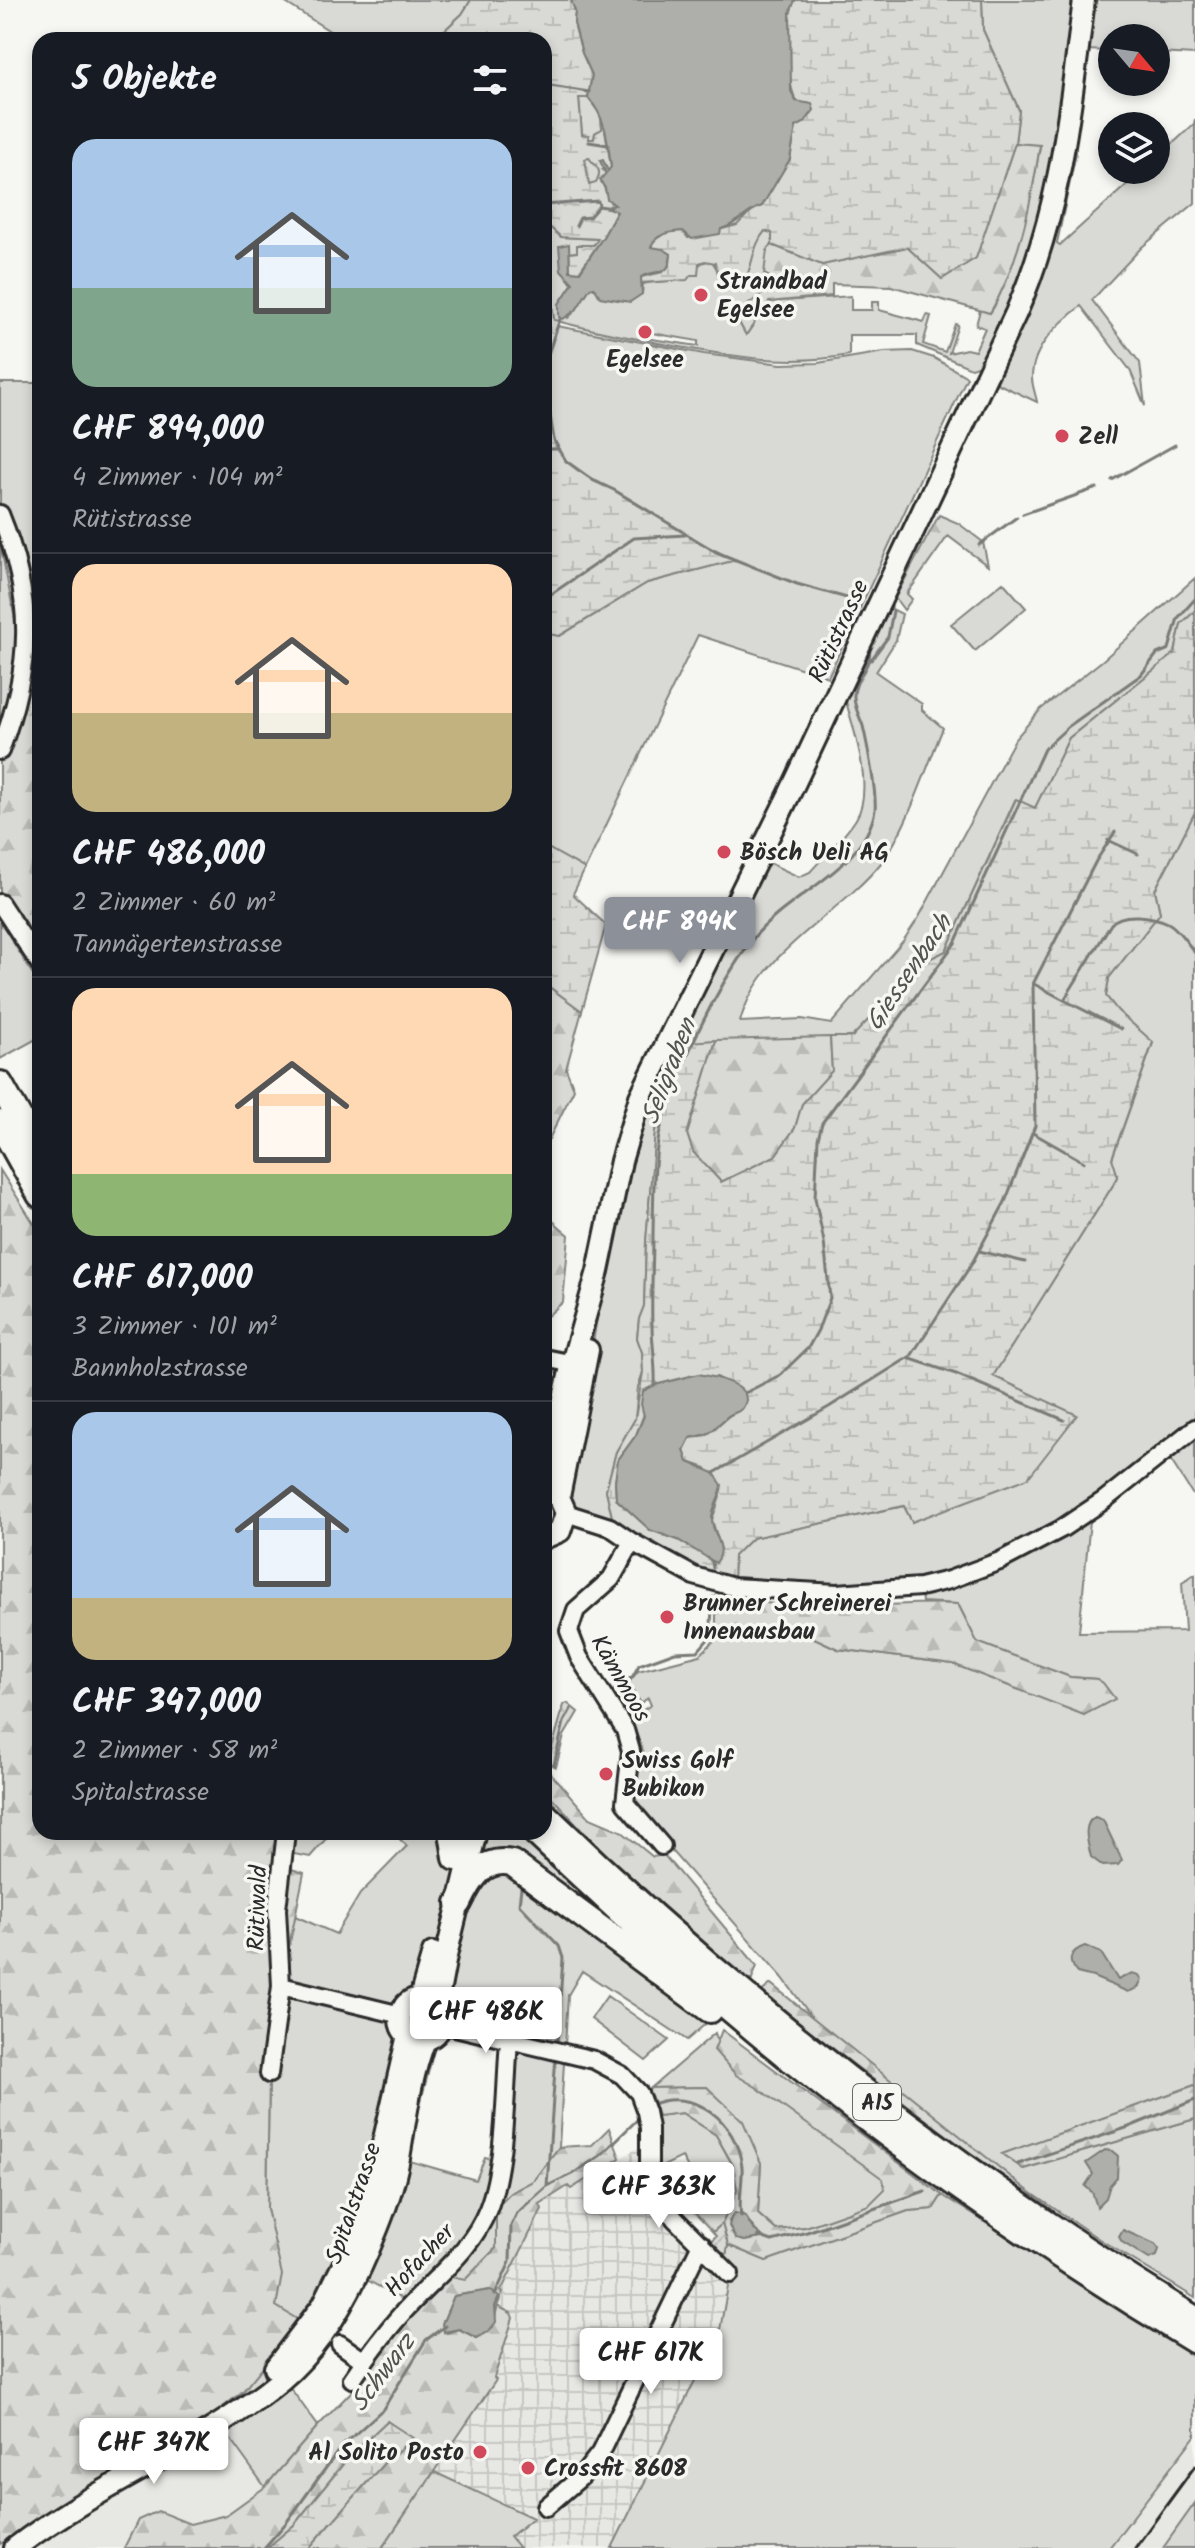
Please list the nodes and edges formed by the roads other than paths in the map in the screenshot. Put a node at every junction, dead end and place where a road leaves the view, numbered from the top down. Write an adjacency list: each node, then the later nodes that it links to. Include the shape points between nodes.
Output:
1 (1084, 0): 11 (main road, Rütistrasse, via 1061,172 1029,284 795,784 653,1068 624,1150)
2 (0, 514): 3 (street, via 20,581 26,639 21,684)
3 (0, 751)
4 (0, 903): 5 (street)
5 (32, 952)
6 (0, 1084): 8 (highway)
7 (0, 1123): 9 (highway)
8 (32, 1141)
9 (32, 1181)
10 (552, 1360): 11 (street)
11 (579, 1365): 13 (main road, Rütistrasse)
12 (1195, 1428): 15 (street, via 1061,1529 990,1565 920,1587 837,1593 733,1587 694,1576)
13 (555, 1503): 14 (main road); 15 (street)
14 (552, 1536)
15 (632, 1542): 20 (street, Kämmoos, via 611,1579 576,1610 569,1631 629,1740 627,1806)
16 (552, 1821): 31 (highway, A15, via 714,1970 857,2087 1021,2206)
17 (285, 1840): 22 (street, Rütiwald, via 277,1909)
18 (544, 1840): 28 (highway, A15, via 701,1984)
19 (460, 1844): 21 (main road); 23 (main road)
20 (662, 1846)
21 (459, 1903): 23 (main road); 28 (highway, via 482,1868 498,1862 515,1864 691,1997)
22 (281, 1986): 24 (street, Rütiwald); 27 (street, Rütiwald)
23 (433, 2009): 24 (main road, via 407,2003); 25 (main road, via 436,2035); 26 (street)
24 (401, 2015): 25 (main road, via 401,2026)
25 (416, 2038): 37 (main road, Spitalstrasse, via 370,2200 345,2264 292,2348 218,2425)
26 (509, 2040): 29 (street, via 608,2065 628,2081 643,2101 649,2123 653,2185 669,2212); 34 (street, Hofacher, via 500,2161 485,2217 461,2254 410,2304)
27 (269, 2074)
28 (873, 2123): 32 (highway, A15, via 1032,2237)
29 (701, 2244): 30 (street); 36 (street, via 600,2453)
30 (730, 2274)
31 (1195, 2319)
32 (1195, 2341)
33 (340, 2344): 34 (street)
34 (364, 2361): 35 (street, Hofacher)
35 (352, 2379)
36 (546, 2507)
37 (14, 2547)

